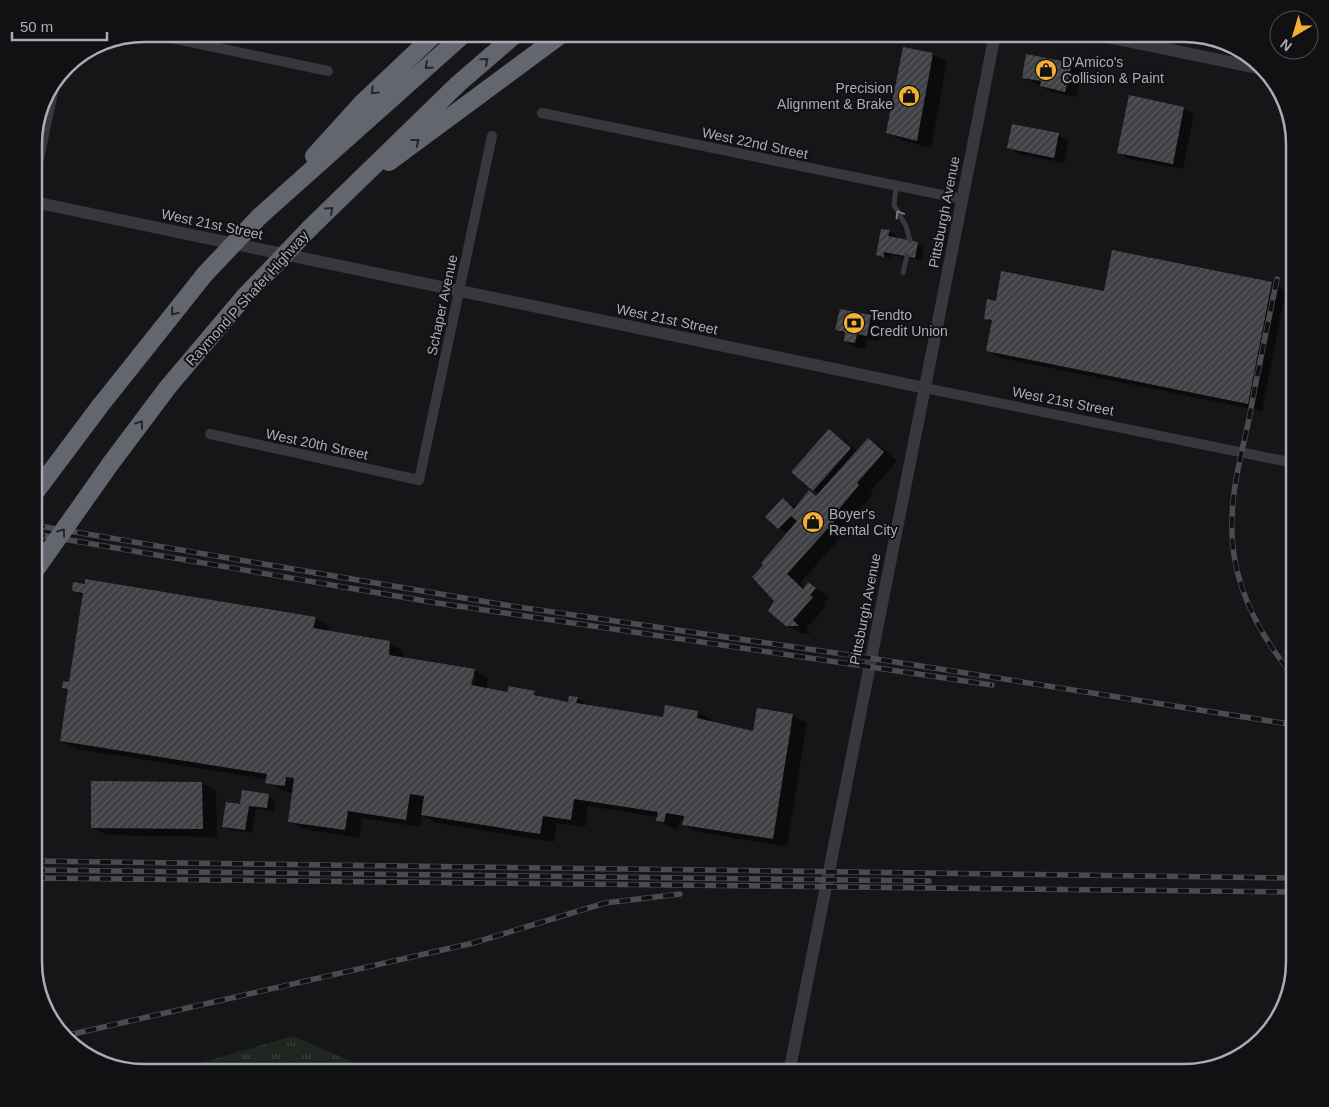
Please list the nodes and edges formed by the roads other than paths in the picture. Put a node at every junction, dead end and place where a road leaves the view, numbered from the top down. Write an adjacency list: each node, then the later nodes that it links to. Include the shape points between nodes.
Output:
1 (190, 42): 9 (street)
2 (427, 42): 18 (highway, one-way to 18, via 362,103)
3 (455, 42): 18 (highway, one-way to 18)
4 (507, 42): 15 (highway, Raymond P Shafer Highway, one-way to 4, via 399,140)
5 (551, 42): 15 (highway, one-way to 5)
6 (993, 42): 16 (street, Pittsburgh Avenue)
7 (1133, 42): 8 (street)
8 (1250, 66)
9 (328, 71)
10 (50, 105): 13 (street)
11 (542, 113): 14 (street, West 22nd Street)
12 (492, 136): 22 (street, Schaper Avenue)
13 (43, 140)
14 (896, 186): 16 (street, West 22nd Street); 19 (lane, one-way to 14, via 894,205)
15 (349, 192): 28 (highway, Raymond P Shafer Highway, one-way to 15, bridge, via 168,387 244,297)
16 (962, 200): 23 (street, Pittsburgh Avenue)
17 (43, 204): 22 (street, West 21st Street)
18 (260, 216): 27 (highway, one-way to 27, bridge, via 205,274)
19 (910, 240)
20 (907, 256): 21 (lane)
21 (903, 273)
22 (460, 291): 23 (street, West 21st Street); 26 (street, Schaper Avenue)
23 (925, 388): 25 (street, West 21st Street); 29 (street, Pittsburgh Avenue)
24 (210, 434): 26 (street, West 20th Street)
25 (1286, 461)
26 (419, 480)
27 (43, 481)
28 (43, 559)
29 (791, 1064)

